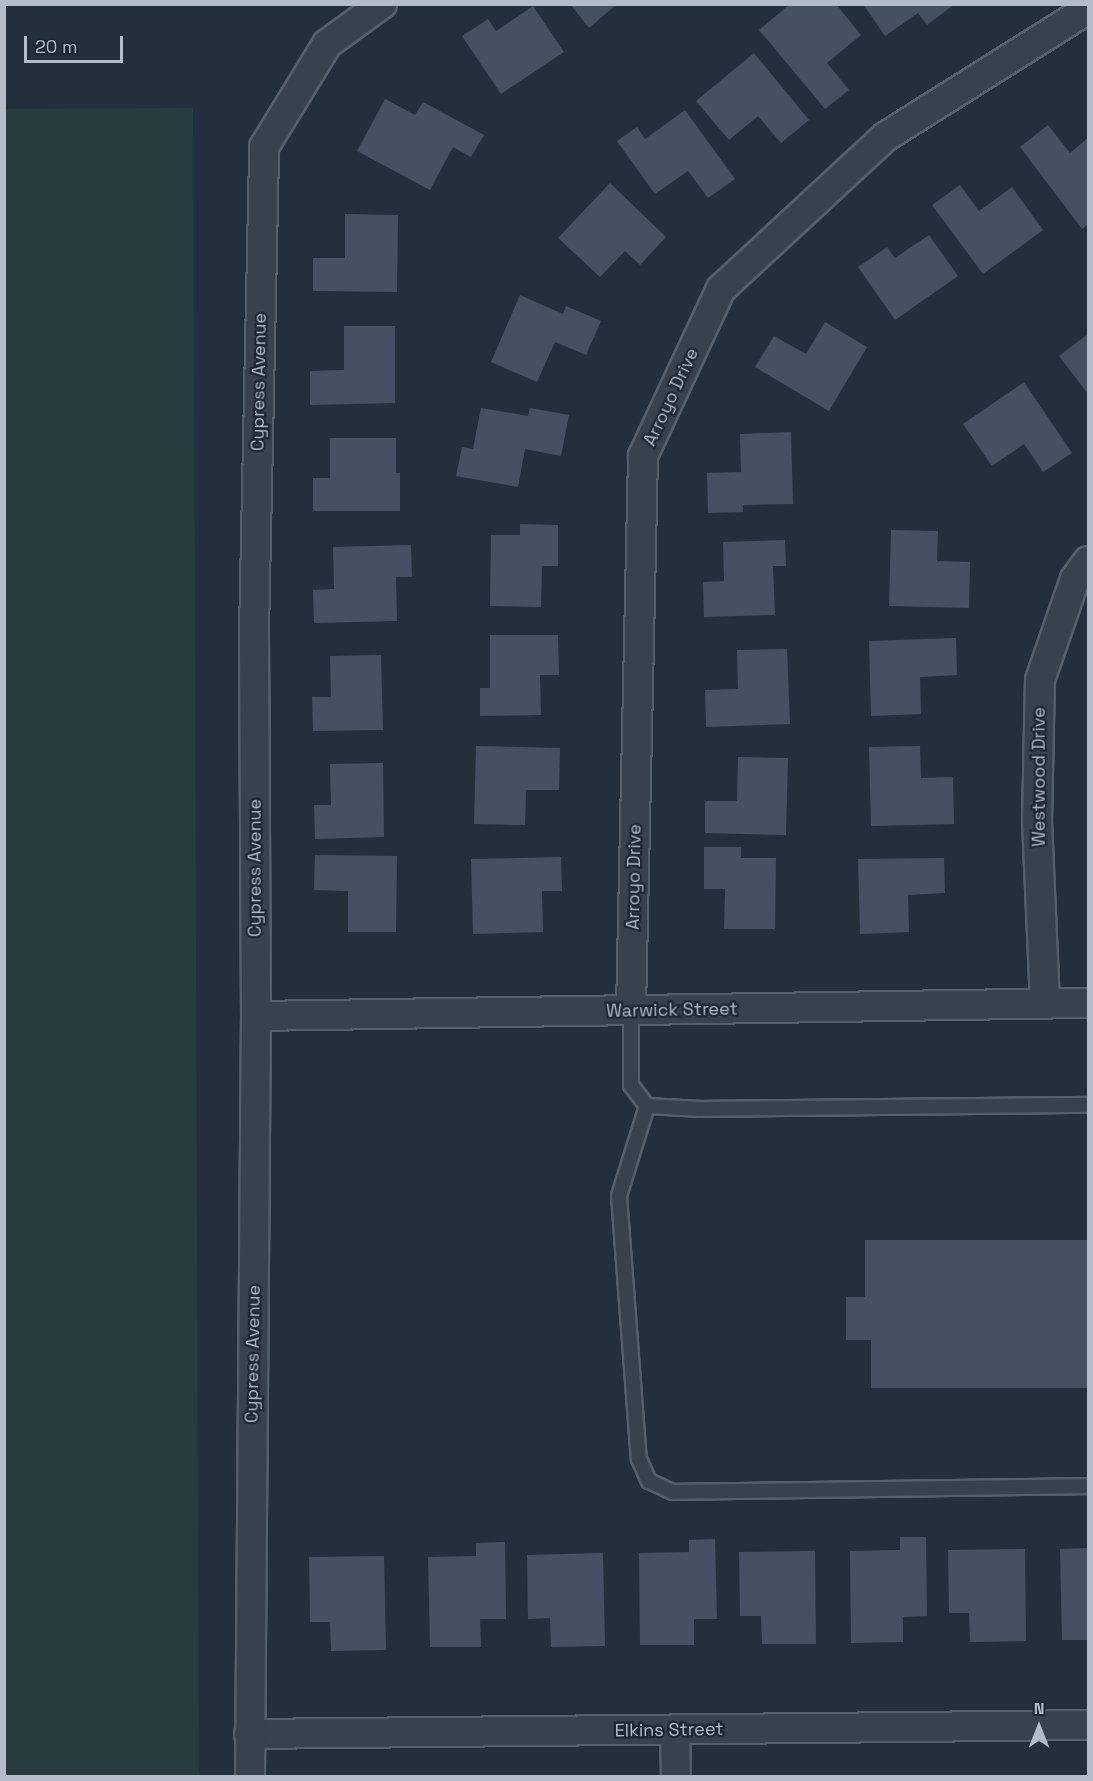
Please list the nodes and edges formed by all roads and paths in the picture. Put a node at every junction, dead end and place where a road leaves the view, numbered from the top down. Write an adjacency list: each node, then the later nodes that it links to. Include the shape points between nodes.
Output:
1 (382, 4): 7 (street, Cypress Avenue, via 327,44 264,147 254,632)
2 (1089, 9): 6 (street, Arroyo Drive, via 885,137 721,289 643,456)
3 (1089, 561): 5 (street, Westwood Drive, via 1075,579 1040,680 1037,821)
4 (1089, 1003): 5 (street, Warwick Street)
5 (1045, 1004): 6 (street, Warwick Street)
6 (631, 1010): 7 (street, Warwick Street); 9 (lane, via 631,1085)
7 (256, 1017): 13 (street, Cypress Avenue)
8 (1089, 1105): 9 (lane, via 701,1109)
9 (647, 1106): 10 (lane, via 619,1196 639,1459 649,1481 673,1492)
10 (1089, 1486)
11 (1089, 1725): 12 (street, Elkins Street)
12 (675, 1730): 13 (street, Elkins Street); 15 (street)
13 (249, 1734): 14 (street, Cypress Avenue)
14 (250, 1776)
15 (676, 1776)

